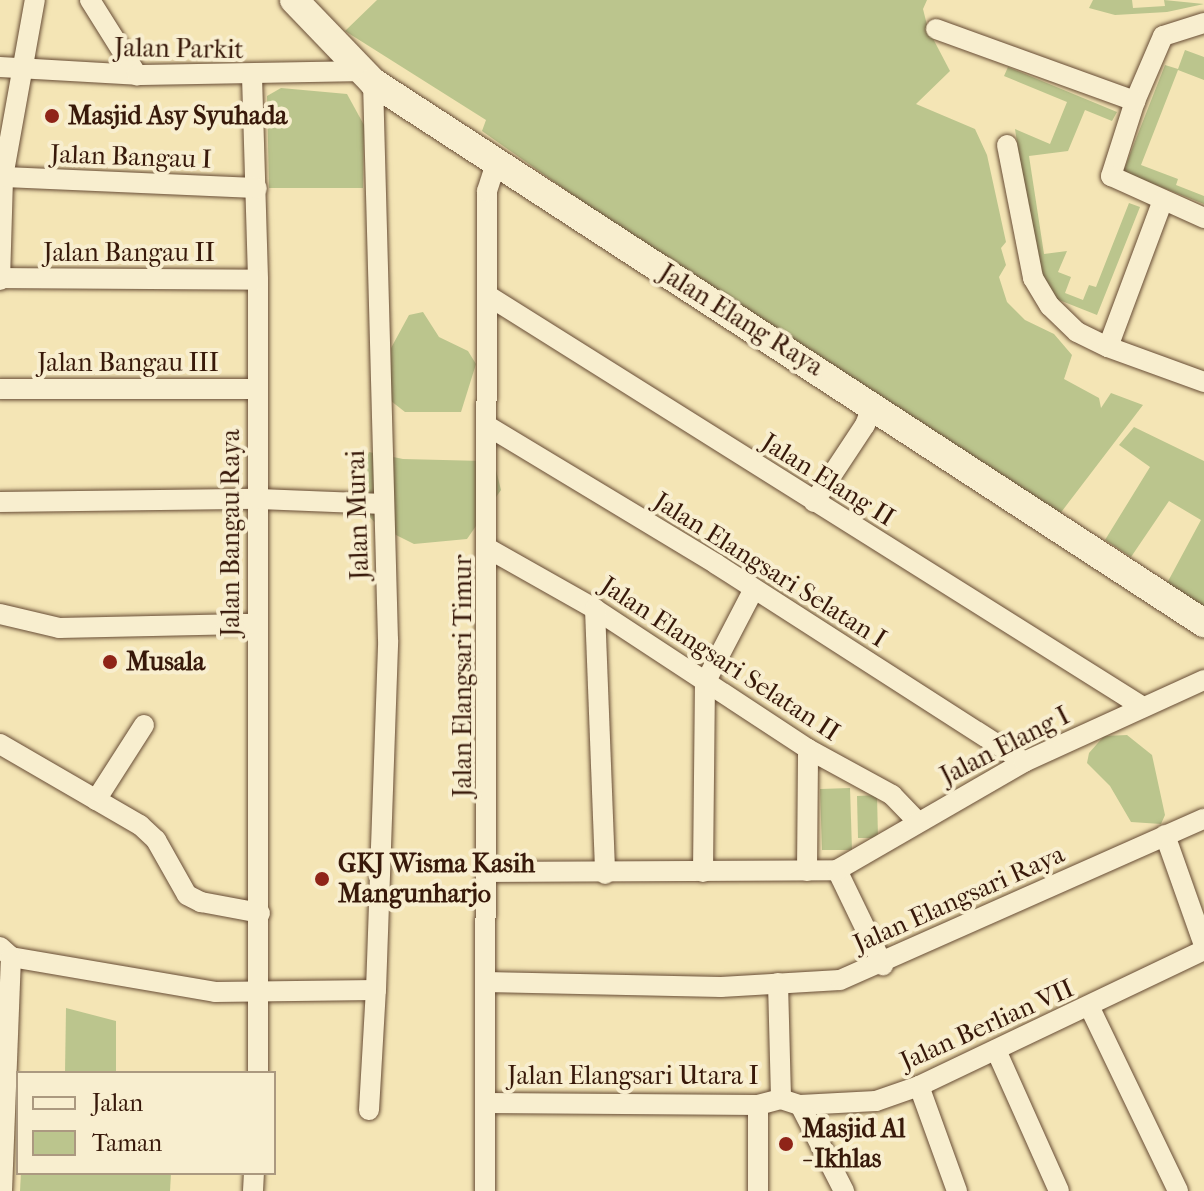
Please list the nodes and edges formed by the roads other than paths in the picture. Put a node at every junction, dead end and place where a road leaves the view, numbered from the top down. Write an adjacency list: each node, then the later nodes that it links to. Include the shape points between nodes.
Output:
1 (35, 0): 7 (street)
2 (90, 0): 8 (street)
3 (294, 0): 10 (main road, Jalan Elang Raya)
4 (1204, 23): 11 (street, via 1163,36)
5 (936, 29): 11 (street)
6 (0, 67): 7 (street, Jalan Parkit)
7 (22, 71): 8 (street, Jalan Parkit); 14 (street)
8 (137, 75): 9 (street, Jalan Parkit)
9 (252, 76): 10 (street, Jalan Parkit); 15 (street, Jalan Bangau Raya)
10 (365, 76): 13 (main road, Jalan Elang Raya); 30 (street, Jalan Murai)
11 (1135, 101): 16 (street, via 1111,176)
12 (1007, 145): 21 (street, via 1033,278 1050,306 1077,332)
13 (496, 163): 20 (street, Jalan Elangsari Timur, via 487,191); 25 (main road, Jalan Elang Raya)
14 (3, 177): 15 (street, Jalan Bangau I); 18 (street)
15 (257, 188): 19 (street, Jalan Bangau Raya)
16 (1163, 200): 17 (street); 21 (street)
17 (1204, 218)
18 (0, 279): 19 (street, Jalan Bangau II)
19 (258, 280): 24 (street, Jalan Bangau Raya)
20 (487, 295): 26 (street, Jalan Elangsari Timur); 29 (street, Jalan Elang II)
21 (1108, 347): 22 (street)
22 (1204, 382)
23 (0, 389): 24 (street, Jalan Bangau III)
24 (256, 389): 27 (street, Jalan Bangau Raya)
25 (873, 404): 29 (street); 35 (main road, Jalan Elang Raya)
26 (486, 425): 31 (street, Jalan Elangsari Timur); 32 (street, Jalan Elangsari Selatan I)
27 (259, 499): 28 (street); 30 (street); 36 (street, Jalan Bangau Raya)
28 (0, 502)
29 (814, 502): 39 (street, Jalan Elang II)
30 (384, 504): 60 (street, Jalan Murai, via 388,640)
31 (489, 549): 33 (street, Jalan Elangsari Selatan II); 50 (street, Jalan Elangsari Timur)
32 (754, 589): 38 (street); 43 (street, Jalan Elangsari Selatan I)
33 (595, 609): 38 (street, Jalan Elangsari Selatan II); 52 (street)
34 (0, 614): 36 (street, via 73,629)
35 (1204, 623)
36 (257, 624): 53 (street, Jalan Bangau Raya)
37 (1204, 680): 39 (street, Jalan Elang I)
38 (705, 683): 42 (street, Jalan Elangsari Selatan II); 51 (street)
39 (1143, 707): 43 (street, Jalan Elang I)
40 (144, 725): 44 (street)
41 (0, 744): 44 (street)
42 (808, 749): 46 (street, Jalan Elangsari Selatan II, via 892,795); 49 (street)
43 (1024, 762): 46 (street, Jalan Elang I)
44 (96, 800): 53 (street, via 156,840 187,895)
45 (1204, 819): 47 (street, Jalan Elangsari Raya)
46 (917, 821): 48 (street, Jalan Elang I)
47 (1165, 835): 54 (street); 56 (street, Jalan Elangsari Raya)
48 (837, 870): 49 (street); 56 (street)
49 (807, 871): 51 (street)
50 (489, 872): 52 (street); 57 (street, Jalan Elangsari Timur)
51 (703, 872): 52 (street)
52 (605, 874)
53 (260, 913): 59 (street, Jalan Bangau Raya)
54 (1204, 948): 61 (street, Jalan Berlian VII)
55 (5, 952): 59 (street, via 215,992); 69 (street)
56 (883, 965): 58 (street, Jalan Elangsari Raya, via 840,980)
57 (485, 982): 58 (street, Jalan Elangsari Raya); 66 (street, Jalan Elangsari Timur)
58 (778, 983): 65 (street)
59 (260, 990): 60 (street); 63 (street, Jalan Bangau Raya)
60 (376, 990): 68 (street, Jalan Murai)
61 (1090, 1008): 62 (street, Jalan Berlian VII); 75 (street)
62 (996, 1050): 64 (street, Jalan Berlian VII); 74 (street)
63 (258, 1071)
64 (919, 1086): 65 (street, Jalan Berlian VII, via 876,1101); 73 (street)
65 (790, 1102): 67 (street, Jalan Elangsari Utara I); 72 (street)
66 (486, 1103): 67 (street, Jalan Elangsari Utara I); 70 (street, Jalan Elangsari Timur)
67 (758, 1105): 71 (street)
68 (369, 1110)
69 (2, 1191)
70 (485, 1191)
71 (758, 1191)
72 (844, 1191)
73 (957, 1191)
74 (1059, 1191)
75 (1178, 1191)

